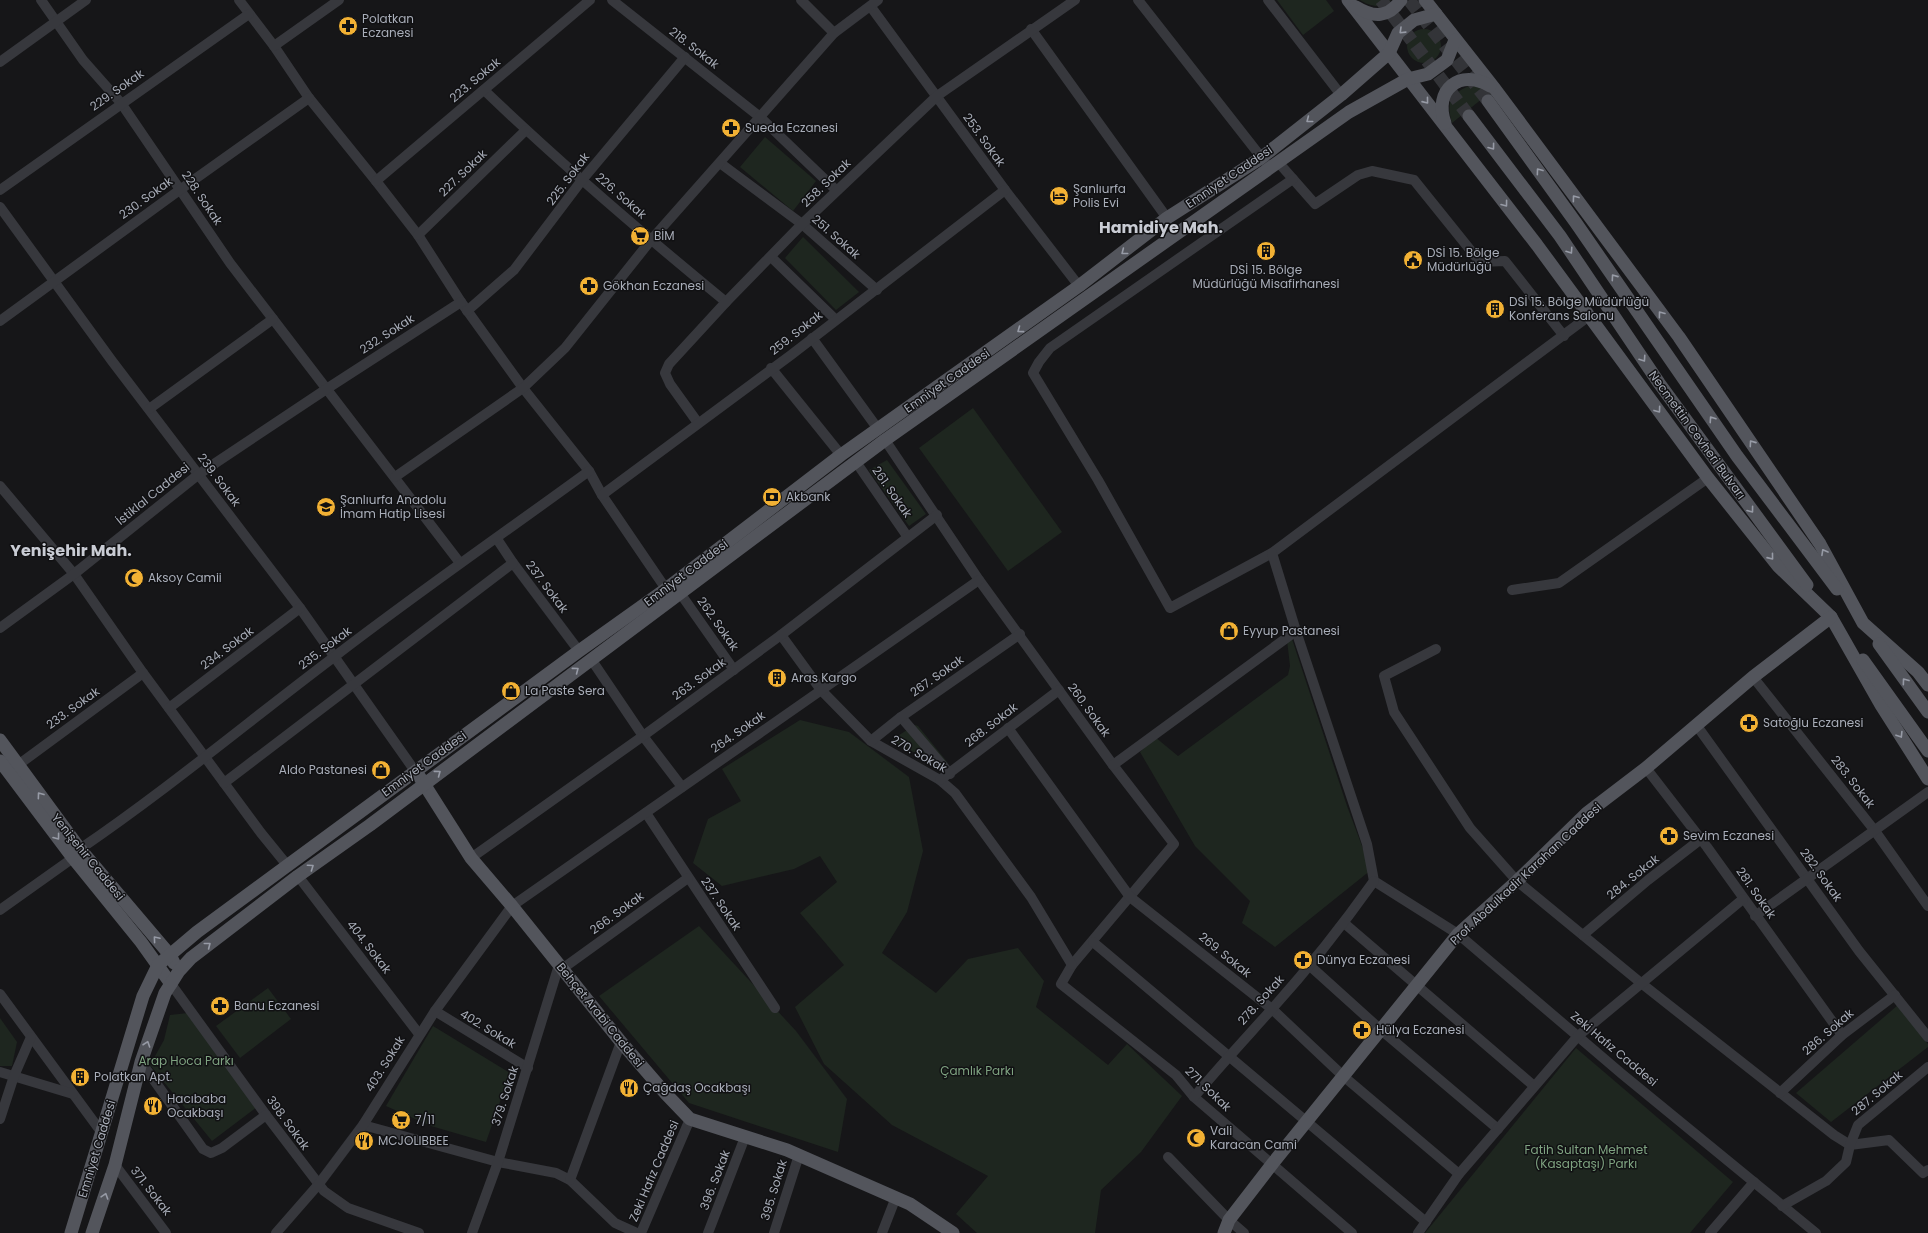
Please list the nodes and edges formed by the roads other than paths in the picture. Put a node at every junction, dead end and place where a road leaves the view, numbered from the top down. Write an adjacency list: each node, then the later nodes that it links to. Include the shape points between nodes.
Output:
1 (41, 0): 17 (street, 228. Sokak)
2 (86, 0): 17 (street)
3 (239, 0): 15 (street)
4 (339, 0): 21 (street)
5 (590, 0): 27 (street, 223. Sokak)
6 (612, 0): 23 (street, 218. Sokak)
7 (801, 0): 19 (street)
8 (1138, 0): 37 (street)
9 (1268, 0): 28 (street)
10 (1401, 0): 13 (main road, via 1395,9 1380,15 1367,13)
11 (1425, 0): 16 (main road)
12 (1069, 2): 18 (street, 258. Sokak)
13 (1350, 2): 22 (main road)
14 (875, 3): 19 (street); 29 (street, 253. Sokak)
15 (249, 14): 21 (street); 32 (street, 229. Sokak)
16 (1436, 14): 20 (main road); 22 (main road, Emniyet Caddesi, one-way to 22, via 1414,20 1398,33)
17 (56, 22): 24 (street); 32 (street, 228. Sokak, via 83,60)
18 (1031, 29): 29 (street, 258. Sokak); 48 (street)
19 (834, 33): 34 (street)
20 (1455, 40): 25 (main road, Emniyet Caddesi, via 1447,60 1428,74); 26 (main road)
21 (274, 46): 30 (street)
22 (1389, 53): 25 (main road); 28 (main road, Emniyet Caddesi)
23 (684, 58): 34 (street, 218. Sokak); 41 (street, 225. Sokak)
24 (0, 62)
25 (1408, 79): 35 (main road, one-way to 35); 39 (main road, Emniyet Caddesi, via 1349,112)
26 (1495, 89): 35 (main road, via 1475,78 1463,79 1452,85 1445,94 1442,105); 92 (main road, one-way to 26, via 1820,544 1679,337)
27 (484, 90): 36 (street, 226. Sokak); 42 (street, 223. Sokak)
28 (1341, 95): 37 (main road, Emniyet Caddesi, one-way to 37)
29 (936, 96): 45 (street, 258. Sokak); 46 (street, 253. Sokak)
30 (309, 98): 42 (street); 43 (street, 230. Sokak)
31 (1488, 101): 92 (main road, Necmettin Cevheri Bulvarı, one-way to 31, via 1737,456)
32 (121, 103): 43 (street, 228. Sokak); 44 (street, 229. Sokak)
33 (1469, 116): 91 (main road, Necmettin Cevheri Bulvarı, one-way to 91, via 1560,236 1668,396)
34 (760, 117): 38 (street); 45 (street, 218. Sokak)
35 (1447, 127): 59 (main road, one-way to 59)
36 (526, 130): 41 (street, 226. Sokak); 50 (street, 227. Sokak)
37 (1261, 158): 39 (street); 48 (main road, Emniyet Caddesi)
38 (720, 163): 49 (street, 251. Sokak); 51 (street)
39 (1274, 165): 40 (street); 70 (main road, Emniyet Caddesi)
40 (1294, 179): 63 (street, via 1315,204 1358,175 1372,171 1414,180 1480,262 1505,261); 82 (street, via 1050,348 1033,373 1098,480 1170,608)
41 (582, 180): 51 (street, 226. Sokak); 58 (street, 225. Sokak, via 514,270)
42 (376, 181): 50 (street)
43 (181, 189): 53 (street, 230. Sokak); 60 (street, 228. Sokak, via 230,263)
44 (0, 190)
45 (836, 190): 49 (street, 258. Sokak)
46 (1005, 190): 54 (street, 253. Sokak); 55 (street, 259. Sokak)
47 (0, 207): 53 (street, 239. Sokak)
48 (1167, 218): 54 (main road, Emniyet Caddesi, one-way to 54)
49 (802, 224): 52 (street, 258. Sokak); 55 (street, 251. Sokak)
50 (418, 235): 56 (street)
51 (651, 240): 57 (street, 226. Sokak); 67 (street, via 565,348)
52 (771, 257): 57 (street, 258. Sokak); 61 (street)
53 (55, 281): 62 (street, 230. Sokak); 68 (street, 239. Sokak)
54 (1079, 286): 70 (main road, Emniyet Caddesi, one-way to 70)
55 (877, 290): 61 (street, 259. Sokak)
56 (461, 302): 58 (street); 66 (street, 232. Sokak)
57 (726, 302): 69 (street, 258. Sokak, via 669,364 665,373)
58 (468, 311): 67 (street)
59 (1589, 316): 63 (street); 76 (main road, one-way to 76)
60 (273, 319): 66 (street, 228. Sokak); 68 (street)
61 (835, 319): 64 (street, 259. Sokak)
62 (0, 321)
63 (1564, 336): 82 (street)
64 (812, 338): 65 (street, 259. Sokak); 70 (street, 260. Sokak)
65 (771, 368): 69 (street, 259. Sokak); 71 (street)
66 (328, 388): 74 (street, İstiklal Caddesi); 75 (street, 228. Sokak)
67 (523, 388): 73 (street); 75 (street)
68 (149, 410): 74 (street, 239. Sokak)
69 (698, 423): 78 (street, 259. Sokak)
70 (881, 435): 71 (main road, Emniyet Caddesi); 72 (main road, Emniyet Caddesi); 79 (street, 260. Sokak)
71 (841, 455): 87 (main road, Emniyet Caddesi)
72 (856, 462): 80 (street, 261. Sokak); 89 (main road, Emniyet Caddesi)
73 (589, 471): 78 (street); 81 (street, 235. Sokak)
74 (199, 474): 85 (street, İstiklal Caddesi); 90 (street, 239. Sokak)
75 (395, 477): 83 (street, 228. Sokak)
76 (1708, 478): 88 (street, via 1559,583); 91 (main road, one-way to 91, via 1778,566)
77 (0, 486): 85 (street)
78 (602, 495): 87 (street)
79 (937, 515): 80 (street, 263. Sokak); 86 (street, 260. Sokak)
80 (907, 536): 96 (street, 263. Sokak)
81 (497, 539): 83 (street, 235. Sokak); 84 (street, 237. Sokak)
82 (1272, 553): 94 (street)
83 (460, 563): 99 (street, 235. Sokak)
84 (513, 564): 98 (street, 237. Sokak); 104 (street)
85 (74, 574): 93 (street, İstiklal Caddesi); 102 (street)
86 (979, 580): 95 (street, 260. Sokak); 106 (street, 264. Sokak)
87 (666, 589): 98 (main road, Emniyet Caddesi)
88 (1512, 590)
89 (680, 593): 100 (main road, Emniyet Caddesi); 101 (street, 262. Sokak)
90 (300, 608): 99 (street, 239. Sokak); 108 (street, 234. Sokak)
91 (1831, 617): 103 (main road, Prof. Abdulkadir Karahan Caddesi); 116 (main road, Necmettin Cevheri Bulvarı, via 1890,695); 124 (main road, one-way to 124, via 1881,705)
92 (1863, 623): 105 (main road, via 1918,672); 109 (main road, Necmettin Cevheri Bulvarı, one-way to 92)
93 (0, 628)
94 (1296, 630): 120 (street); 139 (street, via 1367,844)
95 (1020, 634): 107 (street, 260. Sokak); 110 (street, 267. Sokak)
96 (781, 635): 101 (street, 263. Sokak); 106 (street, 270. Sokak)
97 (1436, 649): 140 (street, via 1384,676 1394,712 1470,828)
98 (579, 651): 122 (main road, Emniyet Caddesi)
99 (334, 656): 104 (street, 239. Sokak); 117 (street, 235. Sokak)
100 (591, 659): 113 (street); 127 (main road, Emniyet Caddesi, one-way to 100)
101 (734, 670): 113 (street, 263. Sokak)
102 (143, 673): 108 (street); 119 (street, 233. Sokak)
103 (1753, 678): 111 (main road, Prof. Abdulkadir Karahan Caddesi); 131 (street, 283. Sokak)
104 (354, 685): 122 (street, 239. Sokak); 126 (street)
105 (1928, 685)
106 (821, 690): 115 (street, 270. Sokak); 128 (street, 264. Sokak)
107 (1059, 690): 112 (street, 268. Sokak); 120 (street, 260. Sokak)
108 (169, 708): 117 (street)
109 (1928, 712)
110 (901, 717): 115 (street, 267. Sokak); 123 (street)
111 (1697, 726): 121 (main road, Prof. Abdulkadir Karahan Caddesi); 137 (street, 282. Sokak)
112 (1008, 728): 123 (street, 268. Sokak); 141 (street, 269. Sokak)
113 (643, 736): 128 (street); 134 (street, 263. Sokak)
114 (0, 740): 119 (main road, Yenişehir Caddesi)
115 (871, 741): 125 (street, 270. Sokak)
116 (1928, 751)
117 (206, 758): 126 (street); 133 (street, 235. Sokak)
118 (1, 765): 133 (main road, Yenişehir Caddesi, one-way to 133)
119 (18, 765): 133 (main road, Yenişehir Caddesi, one-way to 119)
120 (1113, 765): 141 (street, 260. Sokak, via 1174,844)
121 (1646, 768): 132 (street, 281. Sokak); 140 (main road, Prof. Abdulkadir Karahan Caddesi, via 1587,813)
122 (415, 771): 127 (main road, Behçet Arabi Caddesi); 135 (main road, Emniyet Caddesi)
123 (950, 774): 125 (street, 268. Sokak)
124 (1928, 779)
125 (940, 780): 153 (street, 270. Sokak, via 955,794 1031,897)
126 (224, 783): 135 (street)
127 (424, 783): 134 (main road, Behçet Arabi Caddesi); 136 (main road, Emniyet Caddesi, one-way to 127)
128 (682, 787): 130 (street, 264. Sokak)
129 (1928, 792): 131 (street)
130 (646, 813): 138 (street, 237. Sokak); 143 (street, 264. Sokak)
131 (1875, 831): 137 (street); 144 (street, 283. Sokak)
132 (1701, 839): 142 (street, 281. Sokak); 149 (street, 284. Sokak)
133 (76, 854): 145 (street, 235. Sokak); 151 (main road, Yenişehir Caddesi, one-way to 133); 152 (main road, Yenişehir Caddesi)
134 (471, 858): 143 (main road, Behçet Arabi Caddesi)
135 (287, 865): 151 (main road, Emniyet Caddesi)
136 (298, 876): 156 (main road, Emniyet Caddesi, one-way to 136, via 191,958); 167 (street, 404. Sokak)
137 (1807, 877): 146 (street); 162 (street, 282. Sokak, via 1859,951)
138 (688, 878): 155 (street, 266. Sokak); 163 (street, 237. Sokak)
139 (1374, 881): 147 (street, 278. Sokak); 148 (street, Zeki Hafız Caddesi)
140 (1517, 881): 148 (main road, Prof. Abdulkadir Karahan Caddesi); 149 (street)
141 (1130, 896): 150 (street, 260. Sokak); 164 (street, 269. Sokak)
142 (1743, 899): 146 (street, 281. Sokak); 157 (street)
143 (512, 906): 155 (main road, Behçet Arabi Caddesi); 165 (street, 403. Sokak)
144 (1928, 906)
145 (0, 910)
146 (1755, 916): 168 (street, 281. Sokak)
147 (1344, 923): 154 (street, 278. Sokak); 160 (street)
148 (1458, 934): 160 (main road, Prof. Abdulkadir Karahan Caddesi); 169 (street, Zeki Hafız Caddesi)
149 (1583, 935): 157 (street)
150 (1092, 942): 153 (street, 260. Sokak); 173 (street)
151 (170, 955): 152 (main road, Emniyet Caddesi); 156 (main road, Yenişehir Caddesi)
152 (158, 965): 158 (main road, Yenişehir Caddesi); 190 (main road, Emniyet Caddesi, via 143,996)
153 (1072, 965): 159 (street, 260. Sokak)
154 (1309, 966): 164 (street, 278. Sokak); 166 (street)
155 (560, 967): 172 (main road, Behçet Arabi Caddesi); 176 (street, 379. Sokak)
156 (179, 971): 158 (main road, Emniyet Caddesi)
157 (1640, 983): 169 (street); 181 (street)
158 (171, 984): 174 (main road, Emniyet Caddesi, one-way to 158, via 165,993); 184 (street, 398. Sokak)
159 (1061, 984): 183 (street, 271. Sokak, via 1176,1075)
160 (1416, 986): 166 (main road, Prof. Abdulkadir Karahan Caddesi); 180 (street)
161 (0, 994): 170 (street)
162 (1895, 995): 168 (street, 286. Sokak); 171 (street, 282. Sokak)
163 (775, 1008)
164 (1272, 1009): 173 (street, 278. Sokak); 179 (street, 269. Sokak)
165 (434, 1011): 167 (street, 403. Sokak); 176 (street, 402. Sokak)
166 (1381, 1030): 179 (main road, Prof. Abdulkadir Karahan Caddesi); 189 (street)
167 (419, 1034): 188 (street, 403. Sokak)
168 (1842, 1035): 181 (street, 286. Sokak)
169 (1578, 1036): 180 (street); 201 (street, Zeki Hafız Caddesi)
170 (31, 1037): 178 (street); 182 (street)
171 (1928, 1037)
172 (621, 1042): 186 (main road, Behçet Arabi Caddesi); 200 (street)
173 (1228, 1056): 183 (street, 278. Sokak); 187 (street)
174 (141, 1062): 184 (street, via 203,1149 211,1153 222,1148); 197 (main road, Emniyet Caddesi)
175 (1928, 1067): 192 (street, 287. Sokak, via 1858,1125)
176 (528, 1068): 195 (street, 379. Sokak)
177 (0, 1072): 178 (street)
178 (14, 1076): 182 (street); 185 (street)
179 (1342, 1076): 187 (main road, Prof. Abdulkadir Karahan Caddesi); 199 (street, 269. Sokak)
180 (1534, 1086): 189 (street)
181 (1780, 1093): 192 (street)
182 (73, 1094): 190 (street)
183 (1194, 1097): 196 (street, 271. Sokak)
184 (266, 1115): 202 (street, 398. Sokak)
185 (0, 1119)
186 (690, 1119): 191 (main road, Behçet Arabi Caddesi); 214 (street, Zeki Hafız Caddesi)
187 (1307, 1122): 196 (main road, Prof. Abdulkadir Karahan Caddesi); 206 (street)
188 (363, 1125): 195 (street); 202 (street, 403. Sokak)
189 (1498, 1129): 199 (street)
190 (102, 1133): 207 (main road, Emniyet Caddesi)
191 (745, 1137): 193 (main road, Behçet Arabi Caddesi); 215 (street, 396. Sokak)
192 (1850, 1145): 198 (street, via 1889,1140 1923,1173); 204 (street, 287. Sokak, via 1846,1162 1826,1181)
193 (799, 1155): 203 (main road, Behçet Arabi Caddesi); 216 (street, 395. Sokak)
194 (1168, 1157): 205 (street)
195 (498, 1162): 200 (street, via 556,1173); 212 (street, 379. Sokak)
196 (1272, 1163): 205 (main road, Prof. Abdulkadir Karahan Caddesi); 221 (street, 271. Sokak)
197 (114, 1165): 208 (main road, Emniyet Caddesi, one-way to 197); 209 (street, 371. Sokak)
198 (1928, 1170)
199 (1459, 1174): 206 (street)
200 (570, 1180): 213 (street, via 615,1222)
201 (1754, 1182): 204 (street, Zeki Hafız Caddesi); 223 (street)
202 (318, 1185): 210 (street, 403. Sokak); 211 (street, 398. Sokak, via 348,1208)
203 (896, 1197): 217 (street); 218 (main road, Behçet Arabi Caddesi)
204 (1782, 1206): 224 (street, Zeki Hafız Caddesi)
205 (1229, 1220): 219 (main road, Prof. Abdulkadir Karahan Caddesi); 220 (street)
206 (1426, 1222): 222 (street)
207 (71, 1233)
208 (92, 1233)
209 (166, 1233)
210 (276, 1233)
211 (419, 1233)
212 (472, 1233)
213 (637, 1233)
214 (641, 1233)
215 (708, 1233)
216 (774, 1233)
217 (882, 1233)
218 (953, 1233)
219 (1224, 1233)
220 (1244, 1233)
221 (1352, 1233)
222 (1418, 1233)
223 (1710, 1233)
224 (1816, 1233)

